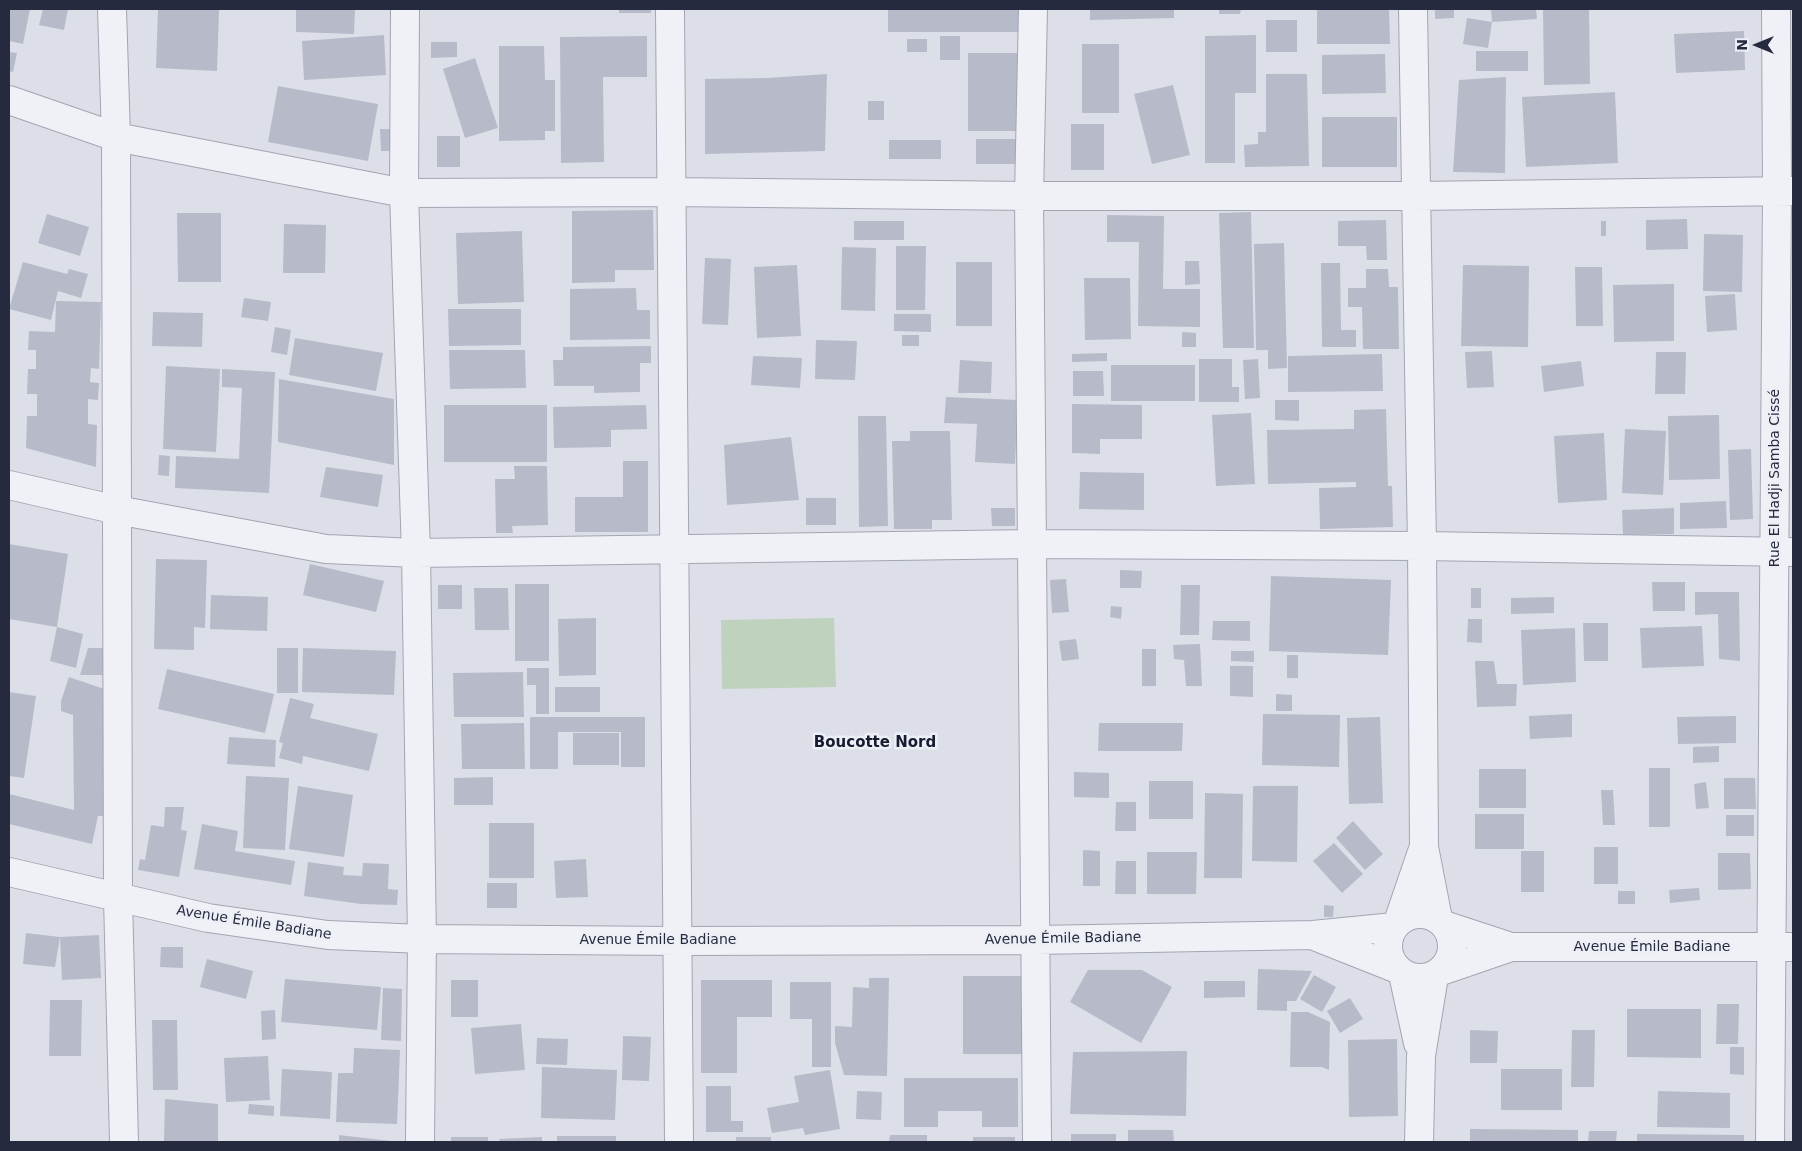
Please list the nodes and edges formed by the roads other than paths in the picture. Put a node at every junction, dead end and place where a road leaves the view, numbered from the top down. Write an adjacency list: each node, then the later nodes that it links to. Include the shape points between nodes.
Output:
1 (112, 9): 8 (street)
2 (405, 9): 11 (street)
3 (670, 9): 10 (street)
4 (1033, 9): 12 (street)
5 (1413, 9): 13 (street)
6 (1776, 9): 9 (street, Rue El Hadji Samba Cissé)
7 (9, 100): 8 (street)
8 (116, 137): 11 (street); 15 (street)
9 (1785, 191): 13 (street); 19 (street, Rue El Hadji Samba Cissé)
10 (670, 192): 11 (street); 12 (street); 18 (street)
11 (404, 193): 20 (street)
12 (1029, 196): 13 (street); 16 (street)
13 (1416, 196): 17 (street)
14 (9, 485): 15 (street)
15 (117, 510): 20 (street, via 326,550); 23 (street)
16 (1032, 544): 17 (street); 18 (street); 28 (street)
17 (1422, 546): 19 (street); 21 (street)
18 (675, 550): 20 (street); 29 (street)
19 (1784, 552): 31 (street, Rue El Hadji Samba Cissé)
20 (416, 553): 27 (street)
21 (1424, 847): 24 (street); 25 (street)
22 (9, 873): 23 (street, Avenue Émile Badiane)
23 (118, 898): 27 (street, Avenue Émile Badiane, via 208,918 328,936); 35 (street)
24 (1441, 922): 25 (street, via 1418,914); 30 (street); 33 (street, via 1450,936 1452,949 1448,961)
25 (1396, 924): 26 (street, Avenue Émile Badiane); 32 (street, via 1387,947)
26 (1313, 936): 28 (street, Avenue Émile Badiane); 32 (street)
27 (422, 939): 29 (street, Avenue Émile Badiane); 36 (street)
28 (1036, 940): 29 (street, Avenue Émile Badiane); 38 (street)
29 (679, 941): 37 (street)
30 (1511, 947): 31 (street, Avenue Émile Badiane); 33 (street)
31 (1783, 947): 40 (street, Rue El Hadji Samba Cissé)
32 (1399, 971): 33 (street, via 1418,979); 34 (street)
33 (1437, 973): 34 (street)
34 (1420, 1056): 39 (street)
35 (124, 1142)
36 (420, 1142)
37 (679, 1142)
38 (1037, 1142)
39 (1418, 1142)
40 (1770, 1142)

